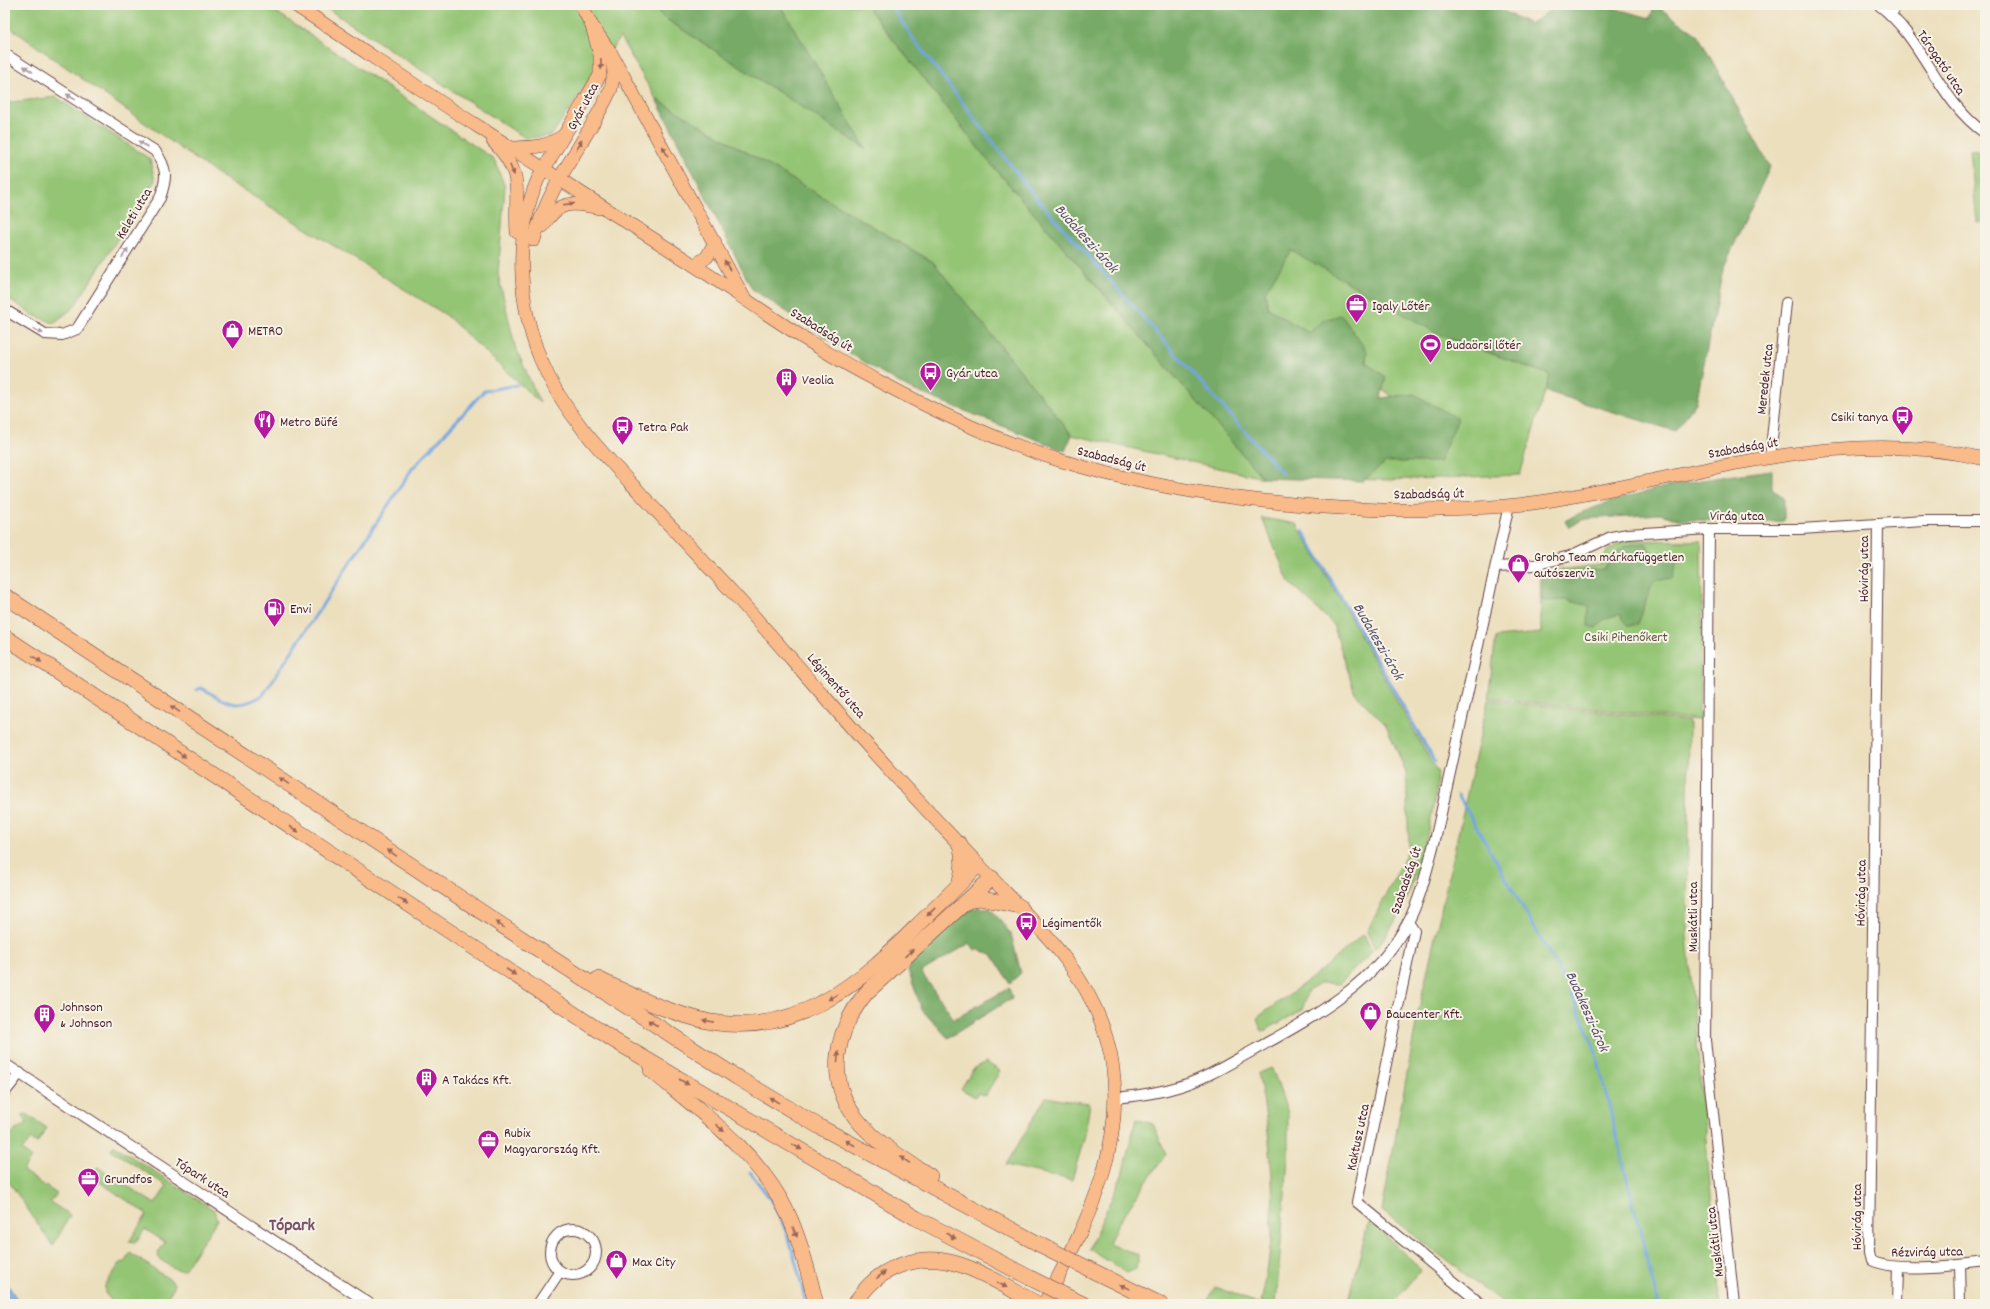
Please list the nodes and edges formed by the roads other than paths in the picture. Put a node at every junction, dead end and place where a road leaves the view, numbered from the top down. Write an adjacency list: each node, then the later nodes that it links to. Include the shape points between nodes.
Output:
1 (295, 5): 9 (main road)
2 (581, 5): 6 (main road, Gyár utca)
3 (1879, 5): 5 (street, Tárogató utca)
4 (1897, 5): 5 (street)
5 (1891, 14): 10 (street, Tárogató utca, via 1956,108)
6 (592, 26): 8 (main road, Gyár utca); 11 (main road, Gyár utca, one-way to 11, via 600,55 600,75)
7 (5, 54): 22 (street, Keleti utca, one-way to 7, via 45,334 62,335 77,328 160,198 165,182 164,164 155,151)
8 (612, 55): 14 (main road, Gyár utca, one-way to 8, via 611,89 614,73); 17 (main road, one-way to 8)
9 (480, 128): 12 (main road, Szabadság út); 19 (main road, one-way to 19, via 503,152 518,183 516,220)
10 (1985, 133)
11 (564, 135): 12 (main road, via 550,144); 13 (main road, Gyár utca)
12 (512, 148): 13 (main road, Szabadság út)
13 (544, 168): 14 (main road, Szabadság út); 19 (main road, Légimentő utca, via 531,196 523,229)
14 (560, 179): 15 (main road, Szabadság út); 16 (main road, via 545,204)
15 (606, 209): 16 (main road, one-way to 15, via 550,213 564,204 573,203); 18 (main road, Szabadság út)
16 (534, 240): 19 (main road)
17 (715, 242): 18 (main road, via 707,257); 20 (main road, one-way to 17)
18 (695, 265): 20 (main road, Szabadság út)
19 (523, 284): 32 (main road, Légimentő utca, via 530,326 540,357 569,411 598,449 774,638)
20 (745, 300): 25 (main road, Szabadság út, via 826,352 928,406 1054,459 1108,474 1186,490 1319,507 1406,510)
21 (1786, 303): 23 (street, Meredek utca)
22 (5, 310)
23 (1770, 458): 24 (main road, Szabadság út, via 1880,448 1948,452); 25 (main road, Szabadság út, via 1563,498)
24 (1985, 459)
25 (1509, 505): 29 (street, Szabadság út)
26 (1985, 521): 27 (street, Virág utca)
27 (1878, 524): 28 (street, Virág utca, via 1801,529); 46 (street, Hóvirág utca, via 1869,1253)
28 (1709, 529): 29 (street, Virág utca, via 1611,537 1570,556 1534,565); 60 (street, Muskátli utca, via 1705,1040)
29 (1496, 567): 38 (street, Szabadság út, via 1436,836 1421,889)
30 (5, 596): 39 (highway, one-way to 30)
31 (5, 637): 40 (highway, one-way to 40)
32 (960, 844): 33 (main road, Légimentő utca); 35 (highway, via 964,862)
33 (978, 865): 34 (main road, Légimentő utca); 35 (highway)
34 (992, 878): 36 (highway); 37 (main road, Légimentő utca)
35 (959, 885): 39 (highway, one-way to 39, via 884,959 843,991 804,1011 756,1023 713,1022 677,1013 634,996)
36 (968, 901): 37 (highway, via 979,898); 45 (highway, one-way to 36, via 881,1144 857,1119 846,1102 839,1084 841,1036 851,1012 880,979)
37 (1019, 906): 44 (main road, Légimentő utca, via 1042,929 1070,964 1098,1014 1108,1040)
38 (1408, 922): 44 (street, Szabadság út, via 1395,943 1377,964 1337,1002 1314,1017 1204,1077 1161,1092); 59 (street, Kaktusz utca, via 1414,931 1357,1202)
39 (533, 946): 45 (highway, one-way to 39, via 820,1127 738,1078)
40 (615, 1041): 51 (highway, one-way to 51, bridge, via 916,1218); 54 (highway, one-way to 54, via 721,1128 769,1182 788,1214 797,1236)
41 (5, 1064): 42 (street, Tópark utca)
42 (20, 1073): 43 (street); 52 (street, Tópark utca)
43 (5, 1092)
44 (1115, 1098): 57 (main road, Légimentő utca, via 1110,1149 1102,1182 1085,1225)
45 (1020, 1234): 58 (highway, one-way to 45, bridge)
46 (1872, 1261): 49 (street, Rézvirág utca, via 1879,1265)
47 (1985, 1262): 48 (street, Rézvirág utca)
48 (1960, 1265): 49 (street, Rézvirág utca); 62 (street)
49 (1898, 1267): 61 (street)
50 (560, 1271): 50 (street, via 572,1275 584,1273 593,1264 596,1252 592,1240 585,1233 576,1229 557,1236 550,1254 553,1264); 53 (street)
51 (1078, 1301)
52 (370, 1304)
53 (538, 1304)
54 (816, 1304)
55 (855, 1304): 56 (highway, one-way to 56, via 870,1284 885,1271 921,1260 960,1265)
56 (1038, 1304)
57 (1044, 1304)
58 (1160, 1304)
59 (1481, 1304)
60 (1734, 1304)
61 (1897, 1304)
62 (1961, 1304)

